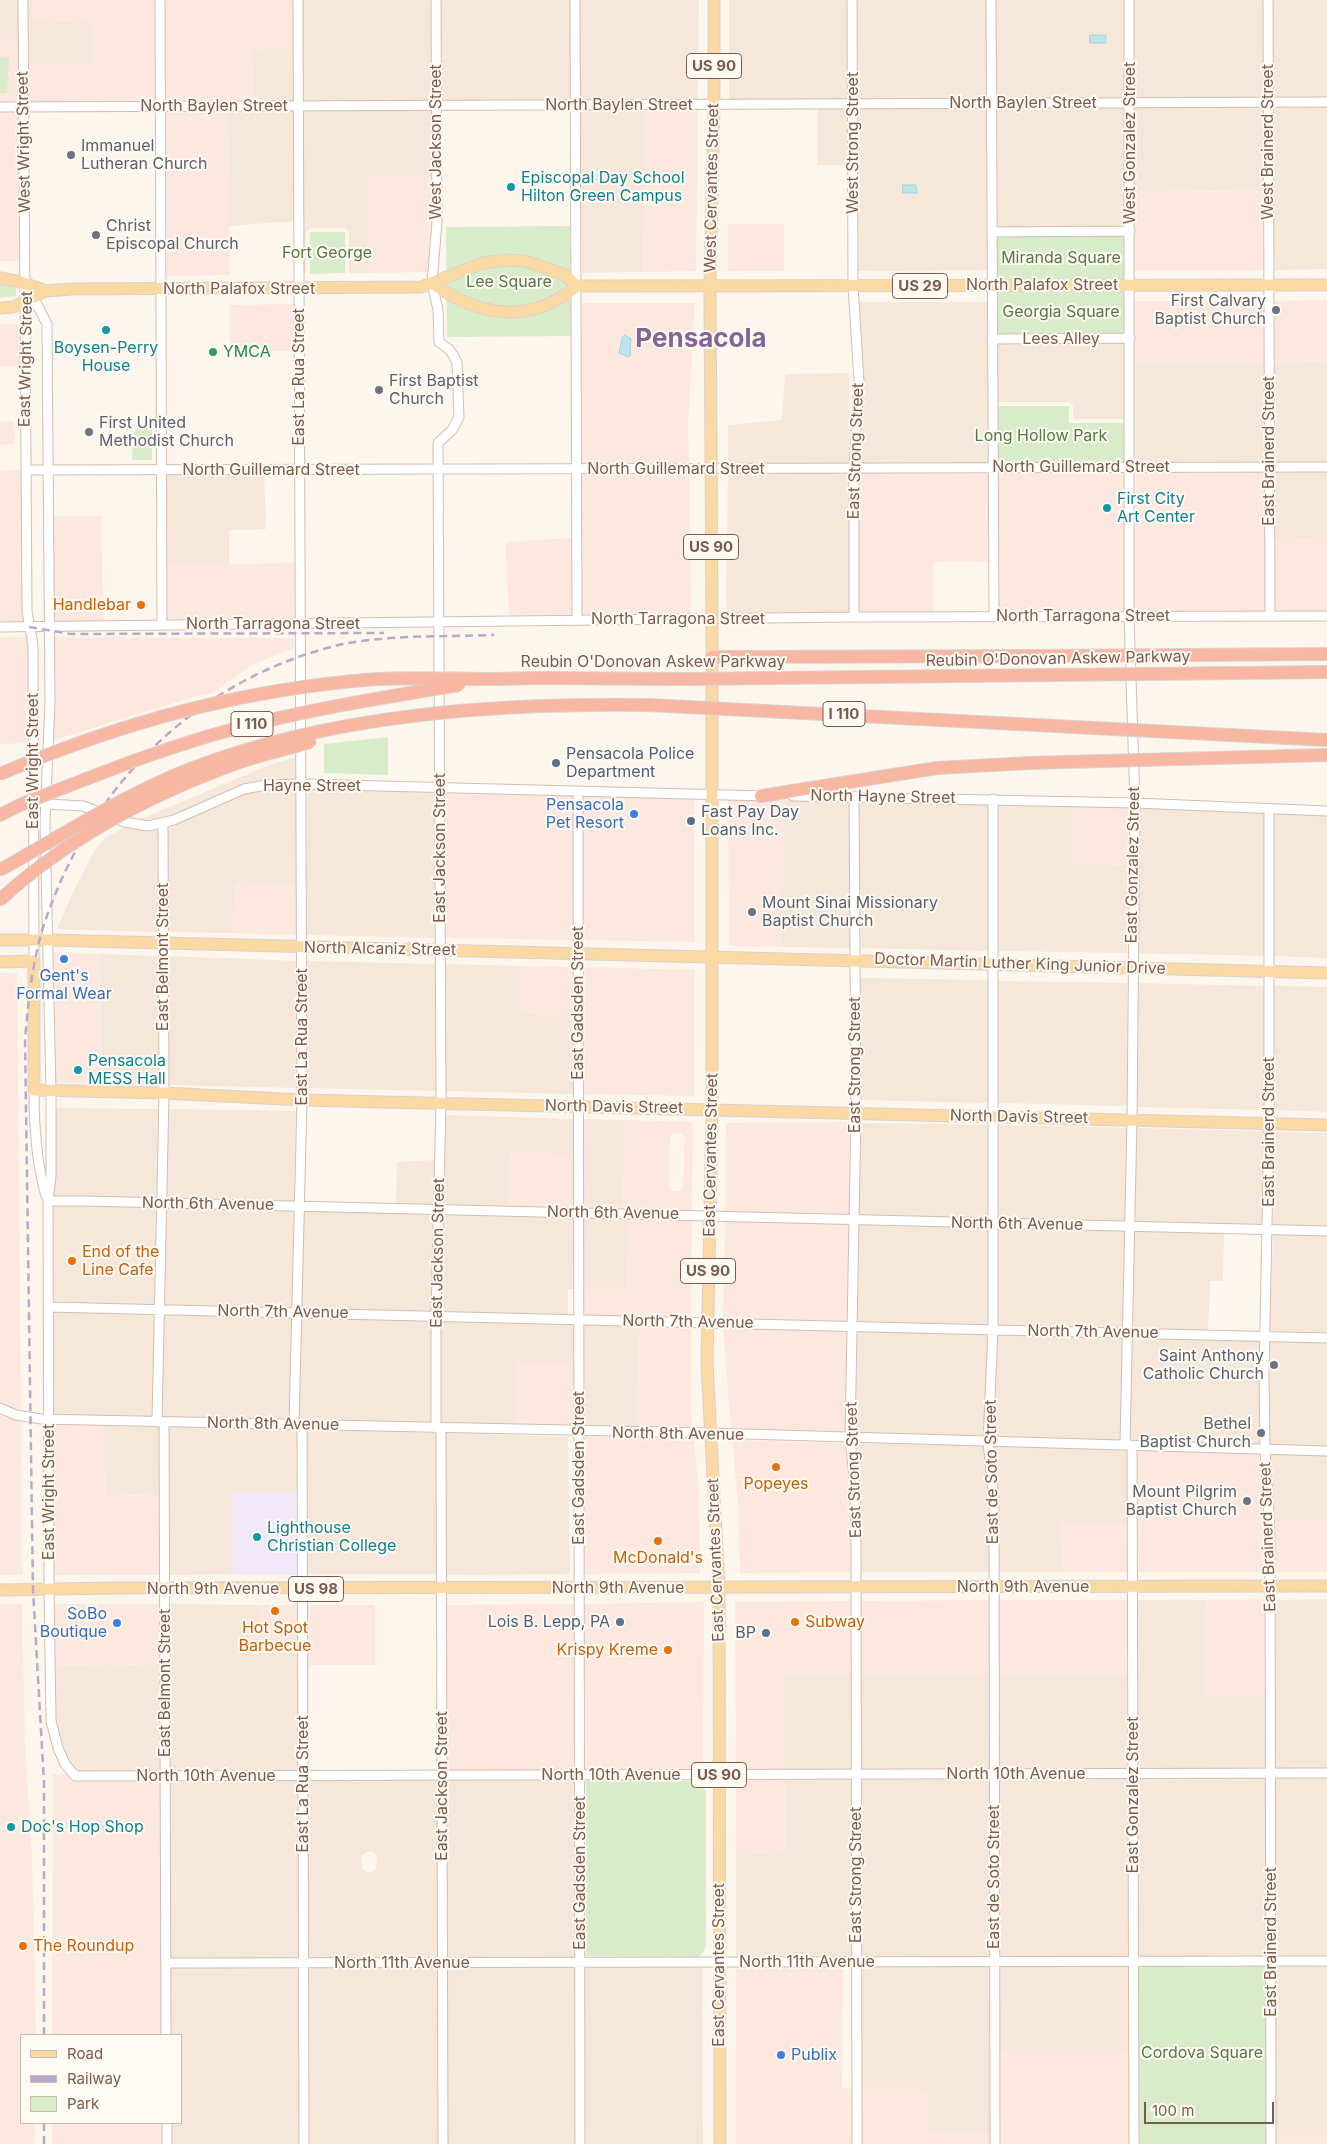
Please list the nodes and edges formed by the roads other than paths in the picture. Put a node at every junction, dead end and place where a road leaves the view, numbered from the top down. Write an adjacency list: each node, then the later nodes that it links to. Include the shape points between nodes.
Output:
1 (23, 0): 21 (street, West Wright Street)
2 (160, 0): 22 (street)
3 (298, 0): 18 (street, East La Rua Street)
4 (436, 0): 19 (street, West Jackson Street)
5 (575, 0): 17 (street)
6 (714, 0): 14 (main road, West Cervantes Street / US 90)
7 (852, 0): 15 (street, West Strong Street)
8 (991, 0): 16 (street)
9 (1129, 0): 13 (street, West Gonzalez Street)
10 (1268, 0): 11 (street, West Brainerd Street)
11 (1268, 102): 12 (street, North Baylen Street); 13 (street, North Baylen Street); 29 (street, West Brainerd Street)
12 (1327, 102)
13 (1130, 103): 16 (street, North Baylen Street); 23 (street, West Gonzalez Street)
14 (714, 104): 15 (street, North Baylen Street); 17 (street, North Baylen Street); 32 (main road, West Cervantes Street / US 90)
15 (853, 104): 16 (street, North Baylen Street); 33 (street, West Strong Street)
16 (991, 104): 24 (street)
17 (575, 105): 19 (street, North Baylen Street); 31 (street)
18 (299, 106): 19 (street, North Baylen Street); 22 (street, North Baylen Street); 36 (street, East La Rua Street)
19 (436, 106): 27 (street, West Jackson Street, via 437,222)
20 (0, 107): 21 (street, North Baylen Street)
21 (24, 107): 22 (street, North Baylen Street); 26 (street, West Wright Street)
22 (161, 107): 35 (street)
23 (1130, 231): 24 (street); 28 (street, West Gonzalez Street)
24 (992, 232): 34 (street)
25 (0, 278): 26 (main road, North Palafox Street)
26 (26, 283): 37 (main road, North Palafox Street); 38 (street, East Wright Street)
27 (432, 283): 31 (main road, North Palafox Street, via 484,263 505,260 537,264 565,275); 31 (main road, via 453,298 492,311 510,313 529,311 562,298); 36 (main road, North Palafox Street, via 421,287); 52 (street, East Jackson Street, via 438,310 439,342 458,362 459,417 452,430 438,443)
28 (1130, 285): 29 (main road, North Palafox Street / US 29); 34 (main road, North Palafox Street / US 29); 40 (street, East Gonzalez Street)
29 (1269, 285): 30 (main road, North Palafox Street / US 29); 44 (street, East Brainerd Street)
30 (1327, 285)
31 (577, 286): 32 (main road, North Palafox Street); 47 (street)
32 (710, 286): 33 (main road, North Palafox Street / US 29); 66 (main road, East Cervantes Street / US 90, bridge)
33 (853, 286): 34 (main road, North Palafox Street / US 29); 46 (street, East Strong Street, via 858,381)
34 (992, 286): 41 (street)
35 (162, 289): 36 (main road, North Palafox Street); 37 (main road, North Palafox Street); 50 (street)
36 (299, 289): 51 (street, East La Rua Street)
37 (46, 291): 38 (main road, North Palafox Street)
38 (29, 299): 39 (main road, North Palafox Street, via 13,307); 48 (street, East Wright Street); 49 (street, East Wright Street, via 47,324)
39 (0, 308)
40 (1130, 338): 41 (street, Lees Alley); 43 (street, East Gonzalez Street)
41 (992, 339): 42 (street)
42 (993, 467): 43 (street, North Guillemard Street); 46 (street, North Guillemard Street); 54 (street)
43 (1130, 467): 44 (street, North Guillemard Street); 55 (street, East Gonzalez Street)
44 (1269, 467): 45 (street, North Guillemard Street); 56 (street, East Brainerd Street)
45 (1327, 467)
46 (854, 468): 47 (street, North Guillemard Street); 53 (street, East Strong Street)
47 (577, 469): 52 (street, North Guillemard Street); 58 (street)
48 (26, 470): 49 (street, North Guillemard Street); 63 (street, East Wright Street)
49 (48, 470): 50 (street, North Guillemard Street); 64 (street, East Wright Street)
50 (162, 470): 51 (street, North Guillemard Street); 60 (street)
51 (299, 470): 52 (street, North Guillemard Street); 61 (street, East La Rua Street)
52 (439, 470): 59 (street, East Jackson Street)
53 (854, 616): 54 (street, North Tarragona Street); 58 (street, North Tarragona Street)
54 (994, 616): 55 (street, North Tarragona Street)
55 (1129, 616): 56 (street, North Tarragona Street); 81 (street, East Gonzalez Street)
56 (1270, 616): 57 (street, North Tarragona Street)
57 (1327, 616)
58 (577, 620): 59 (street, North Tarragona Street)
59 (439, 622): 61 (street, North Tarragona Street); 74 (street, East Jackson Street)
60 (162, 625): 61 (street, North Tarragona Street); 64 (street, North Tarragona Street)
61 (300, 625): 73 (street, East La Rua Street)
62 (0, 627): 63 (street, North Tarragona Street)
63 (29, 627): 64 (street, North Tarragona Street); 79 (street, East Wright Street, via 32,645)
64 (49, 627): 82 (street, East Wright Street)
65 (1327, 654): 66 (highway, bridge)
66 (712, 657): 76 (main road, East Cervantes Street / US 90)
67 (1327, 672): 68 (highway, Reubin O'Donovan Askew Parkway / I 110, bridge)
68 (494, 679): 72 (highway, bridge, via 377,679 229,699 106,732); 85 (highway, Reubin O'Donovan Askew Parkway / I 110, bridge, via 384,696 249,725 136,761)
69 (362, 724): 70 (highway, I 110, bridge, via 515,707 648,705); 87 (highway, bridge, via 267,744 189,770 118,802); 88 (highway, bridge, via 203,776 143,803 61,852)
70 (1327, 740)
71 (1327, 755): 77 (highway, bridge, via 937,768)
72 (0, 774)
73 (302, 784): 74 (street, Hayne Street); 86 (street, Hayne Street, via 244,789); 93 (street, East La Rua Street)
74 (439, 788): 75 (street, North Hayne Street); 94 (street, East Jackson Street)
75 (578, 792): 76 (street, North Hayne Street); 95 (street, East Gadsden Street)
76 (712, 795): 77 (street, North Hayne Street); 96 (main road, East Cervantes Street / US 90)
77 (761, 796): 78 (street, North Hayne Street)
78 (854, 796): 80 (street, North Hayne Street); 97 (street, East Strong Street)
79 (32, 798): 82 (street); 90 (street, East Wright Street)
80 (993, 799): 81 (street, North Hayne Street); 100 (street, East de Soto Street)
81 (1135, 803): 83 (street, North Hayne Street); 101 (street, East Gonzalez Street)
82 (47, 804): 86 (street, via 83,806 134,825); 91 (street, East Wright Street)
83 (1269, 810): 84 (street, North Hayne Street); 102 (street, East Brainerd Street)
84 (1327, 811)
85 (0, 815)
86 (163, 823): 92 (street, East Belmont Street)
87 (0, 870)
88 (0, 900)
89 (0, 940): 90 (main road, North Alcaniz Street)
90 (35, 940): 91 (main road, North Alcaniz Street); 99 (street, East Wright Street)
91 (48, 940): 92 (main road, North Alcaniz Street); 99 (street); 105 (street, East Wright Street)
92 (163, 943): 93 (main road, North Alcaniz Street); 106 (street, East Belmont Street)
93 (302, 947): 94 (main road, North Alcaniz Street); 107 (street, East La Rua Street)
94 (440, 950): 95 (main road, North Alcaniz Street); 108 (street, East Jackson Street)
95 (578, 954): 96 (main road, North Alcaniz Street); 109 (street, East Gadsden Street)
96 (712, 957): 97 (main road, Doctor Martin Luther King Junior Drive); 110 (main road, East Cervantes Street / US 90)
97 (856, 960): 100 (main road, Doctor Martin Luther King Junior Drive); 111 (street, East Strong Street)
98 (0, 962): 99 (main road)
99 (34, 962): 104 (main road, East Wright Street)
100 (993, 964): 101 (main road, Doctor Martin Luther King Junior Drive); 112 (street, East de Soto Street)
101 (1132, 968): 102 (main road, Doctor Martin Luther King Junior Drive); 113 (street, East Gonzalez Street)
102 (1269, 971): 103 (main road, Doctor Martin Luther King Junior Drive); 114 (street, East Brainerd Street)
103 (1327, 972)
104 (34, 1090): 105 (main road, North Davis Street); 116 (street, East Wright Street, via 40,1176)
105 (51, 1091): 106 (main road, North Davis Street); 116 (street, East Wright Street)
106 (164, 1093): 107 (main road, North Davis Street); 117 (street, East Belmont Street)
107 (302, 1100): 108 (main road, North Davis Street); 118 (street, East La Rua Street)
108 (441, 1103): 109 (main road, North Davis Street); 119 (street, East Jackson Street)
109 (579, 1106): 110 (main road, North Davis Street); 120 (street, East Gadsden Street)
110 (712, 1109): 111 (main road, North Davis Street); 121 (main road, East Cervantes Street / US 90)
111 (856, 1114): 112 (main road, North Davis Street); 122 (street, East Strong Street)
112 (993, 1117): 113 (main road, North Davis Street); 123 (street, East de Soto Street)
113 (1132, 1120): 114 (main road, North Davis Street); 124 (street, East Gonzalez Street)
114 (1269, 1124): 115 (main road, North Davis Street); 125 (street, East Brainerd Street)
115 (1327, 1125)
116 (48, 1201): 117 (street, North 6th Avenue); 127 (street, East Wright Street)
117 (161, 1202): 118 (street, North 6th Avenue); 128 (street, East Belmont Street)
118 (299, 1206): 119 (street, North 6th Avenue); 129 (street, East La Rua Street)
119 (439, 1209): 120 (street, North 6th Avenue); 130 (street, East Jackson Street)
120 (579, 1213): 121 (street, North 6th Avenue); 131 (street, East Gadsden Street)
121 (710, 1216): 122 (street, North 6th Avenue); 132 (main road, East Cervantes Street / US 90)
122 (854, 1220): 123 (street, North 6th Avenue); 133 (street, East Strong Street)
123 (993, 1223): 124 (street, North 6th Avenue); 134 (street, East de Soto Street)
124 (1130, 1226): 125 (street, North 6th Avenue); 135 (street, East Gonzalez Street)
125 (1268, 1229): 126 (street, North 6th Avenue); 136 (street, East Brainerd Street)
126 (1327, 1231)
127 (49, 1307): 128 (street, North 7th Avenue); 139 (street, East Wright Street)
128 (159, 1309): 129 (street, North 7th Avenue); 140 (street, East Belmont Street)
129 (296, 1312): 130 (street, North 7th Avenue); 141 (street, East La Rua Street)
130 (436, 1316): 131 (street, North 7th Avenue); 142 (street, East Jackson Street)
131 (579, 1319): 132 (street, North 7th Avenue); 143 (street, East Gadsden Street)
132 (707, 1322): 133 (street, North 7th Avenue); 144 (main road, East Cervantes Street / US 90)
133 (852, 1326): 134 (street, North 7th Avenue); 145 (street, East Strong Street)
134 (993, 1330): 135 (street, North 7th Avenue); 146 (street, East de Soto Street)
135 (1128, 1333): 136 (street, North 7th Avenue); 147 (street, East Gonzalez Street)
136 (1265, 1336): 137 (street, North 7th Avenue); 148 (street, East Brainerd Street)
137 (1327, 1338)
138 (0, 1408): 139 (street, North 8th Avenue, via 16,1415)
139 (49, 1420): 140 (street, North 8th Avenue); 161 (street, East Wright Street)
140 (161, 1422): 141 (street, North 8th Avenue); 158 (street, East Belmont Street)
141 (298, 1425): 142 (street, North 8th Avenue); 159 (street, East La Rua Street)
142 (439, 1429): 143 (street, North 8th Avenue); 154 (street, East Jackson Street)
143 (579, 1432): 144 (street, North 8th Avenue); 155 (street, East Gadsden Street)
144 (711, 1434): 145 (street, North 8th Avenue); 156 (main road, East Cervantes Street / US 90)
145 (850, 1438): 146 (street, North 8th Avenue); 157 (street, East Strong Street, via 855,1487)
146 (988, 1442): 147 (street, North 8th Avenue); 153 (street, East de Soto Street, via 994,1500)
147 (1128, 1446): 148 (street, North 8th Avenue); 150 (street, East Gonzalez Street)
148 (1265, 1449): 149 (street, North 8th Avenue); 151 (street, East Brainerd Street)
149 (1327, 1450)
150 (1132, 1586): 151 (main road, North 9th Avenue); 153 (main road, North 9th Avenue); 165 (street, East Gonzalez Street)
151 (1270, 1586): 152 (main road, North 9th Avenue); 166 (street, East Brainerd Street)
152 (1327, 1586)
153 (994, 1587): 157 (main road, North 9th Avenue); 164 (street, East de Soto Street)
154 (442, 1588): 155 (main road, North 9th Avenue / US 98); 159 (main road, North 9th Avenue / US 98); 168 (street, East Jackson Street)
155 (580, 1588): 156 (main road, North 9th Avenue / US 98); 162 (street, East Gadsden Street)
156 (719, 1588): 157 (main road, North 9th Avenue); 163 (main road, East Cervantes Street / US 90)
157 (856, 1588): 169 (street, East Strong Street)
158 (165, 1589): 159 (main road, North 9th Avenue / US 98); 161 (main road, North 9th Avenue / US 98); 171 (street, East Belmont Street)
159 (302, 1589): 172 (street, East La Rua Street)
160 (0, 1590): 161 (main road, North 9th Avenue / US 98)
161 (49, 1590): 170 (street, East Wright Street, via 52,1721 58,1748)
162 (580, 1774): 163 (street, North 10th Avenue); 168 (street, North 10th Avenue); 182 (street, East Gadsden Street)
163 (719, 1774): 169 (street, North 10th Avenue); 176 (main road, East Cervantes Street / US 90)
164 (994, 1774): 165 (street, North 10th Avenue); 169 (street, North 10th Avenue); 178 (street, East de Soto Street)
165 (1133, 1774): 166 (street, North 10th Avenue); 173 (street, East Gonzalez Street)
166 (1271, 1774): 167 (street, North 10th Avenue); 174 (street, East Brainerd Street)
167 (1327, 1774)
168 (442, 1775): 172 (street, North 10th Avenue); 181 (street, East Jackson Street)
169 (856, 1775): 177 (street, East Strong Street)
170 (75, 1776): 171 (street, North 10th Avenue)
171 (165, 1776): 172 (street, North 10th Avenue); 179 (street, East Belmont Street)
172 (303, 1776): 180 (street, East La Rua Street)
173 (1133, 1961): 174 (street, North 11th Avenue); 178 (street, North 11th Avenue); 192 (street, East Gonzalez Street)
174 (1271, 1961): 175 (street, North 11th Avenue); 193 (street, East Brainerd Street)
175 (1327, 1961)
176 (720, 1962): 177 (street, North 11th Avenue); 182 (street, North 11th Avenue); 189 (main road, East Cervantes Street / US 90)
177 (856, 1962): 178 (street, North 11th Avenue); 190 (street, East Strong Street)
178 (994, 1962): 191 (street, East de Soto Street)
179 (166, 1963): 180 (street, North 11th Avenue); 183 (street, East Belmont Street)
180 (303, 1963): 181 (street, North 11th Avenue); 186 (street, East La Rua Street)
181 (443, 1963): 182 (street, North 11th Avenue); 187 (street, East Jackson Street)
182 (580, 1963): 188 (street, East Gadsden Street)
183 (166, 2034)
184 (167, 2124): 185 (street)
185 (167, 2144)
186 (304, 2144)
187 (443, 2144)
188 (580, 2144)
189 (720, 2144)
190 (857, 2144)
191 (995, 2144)
192 (1134, 2144)
193 (1272, 2144)

